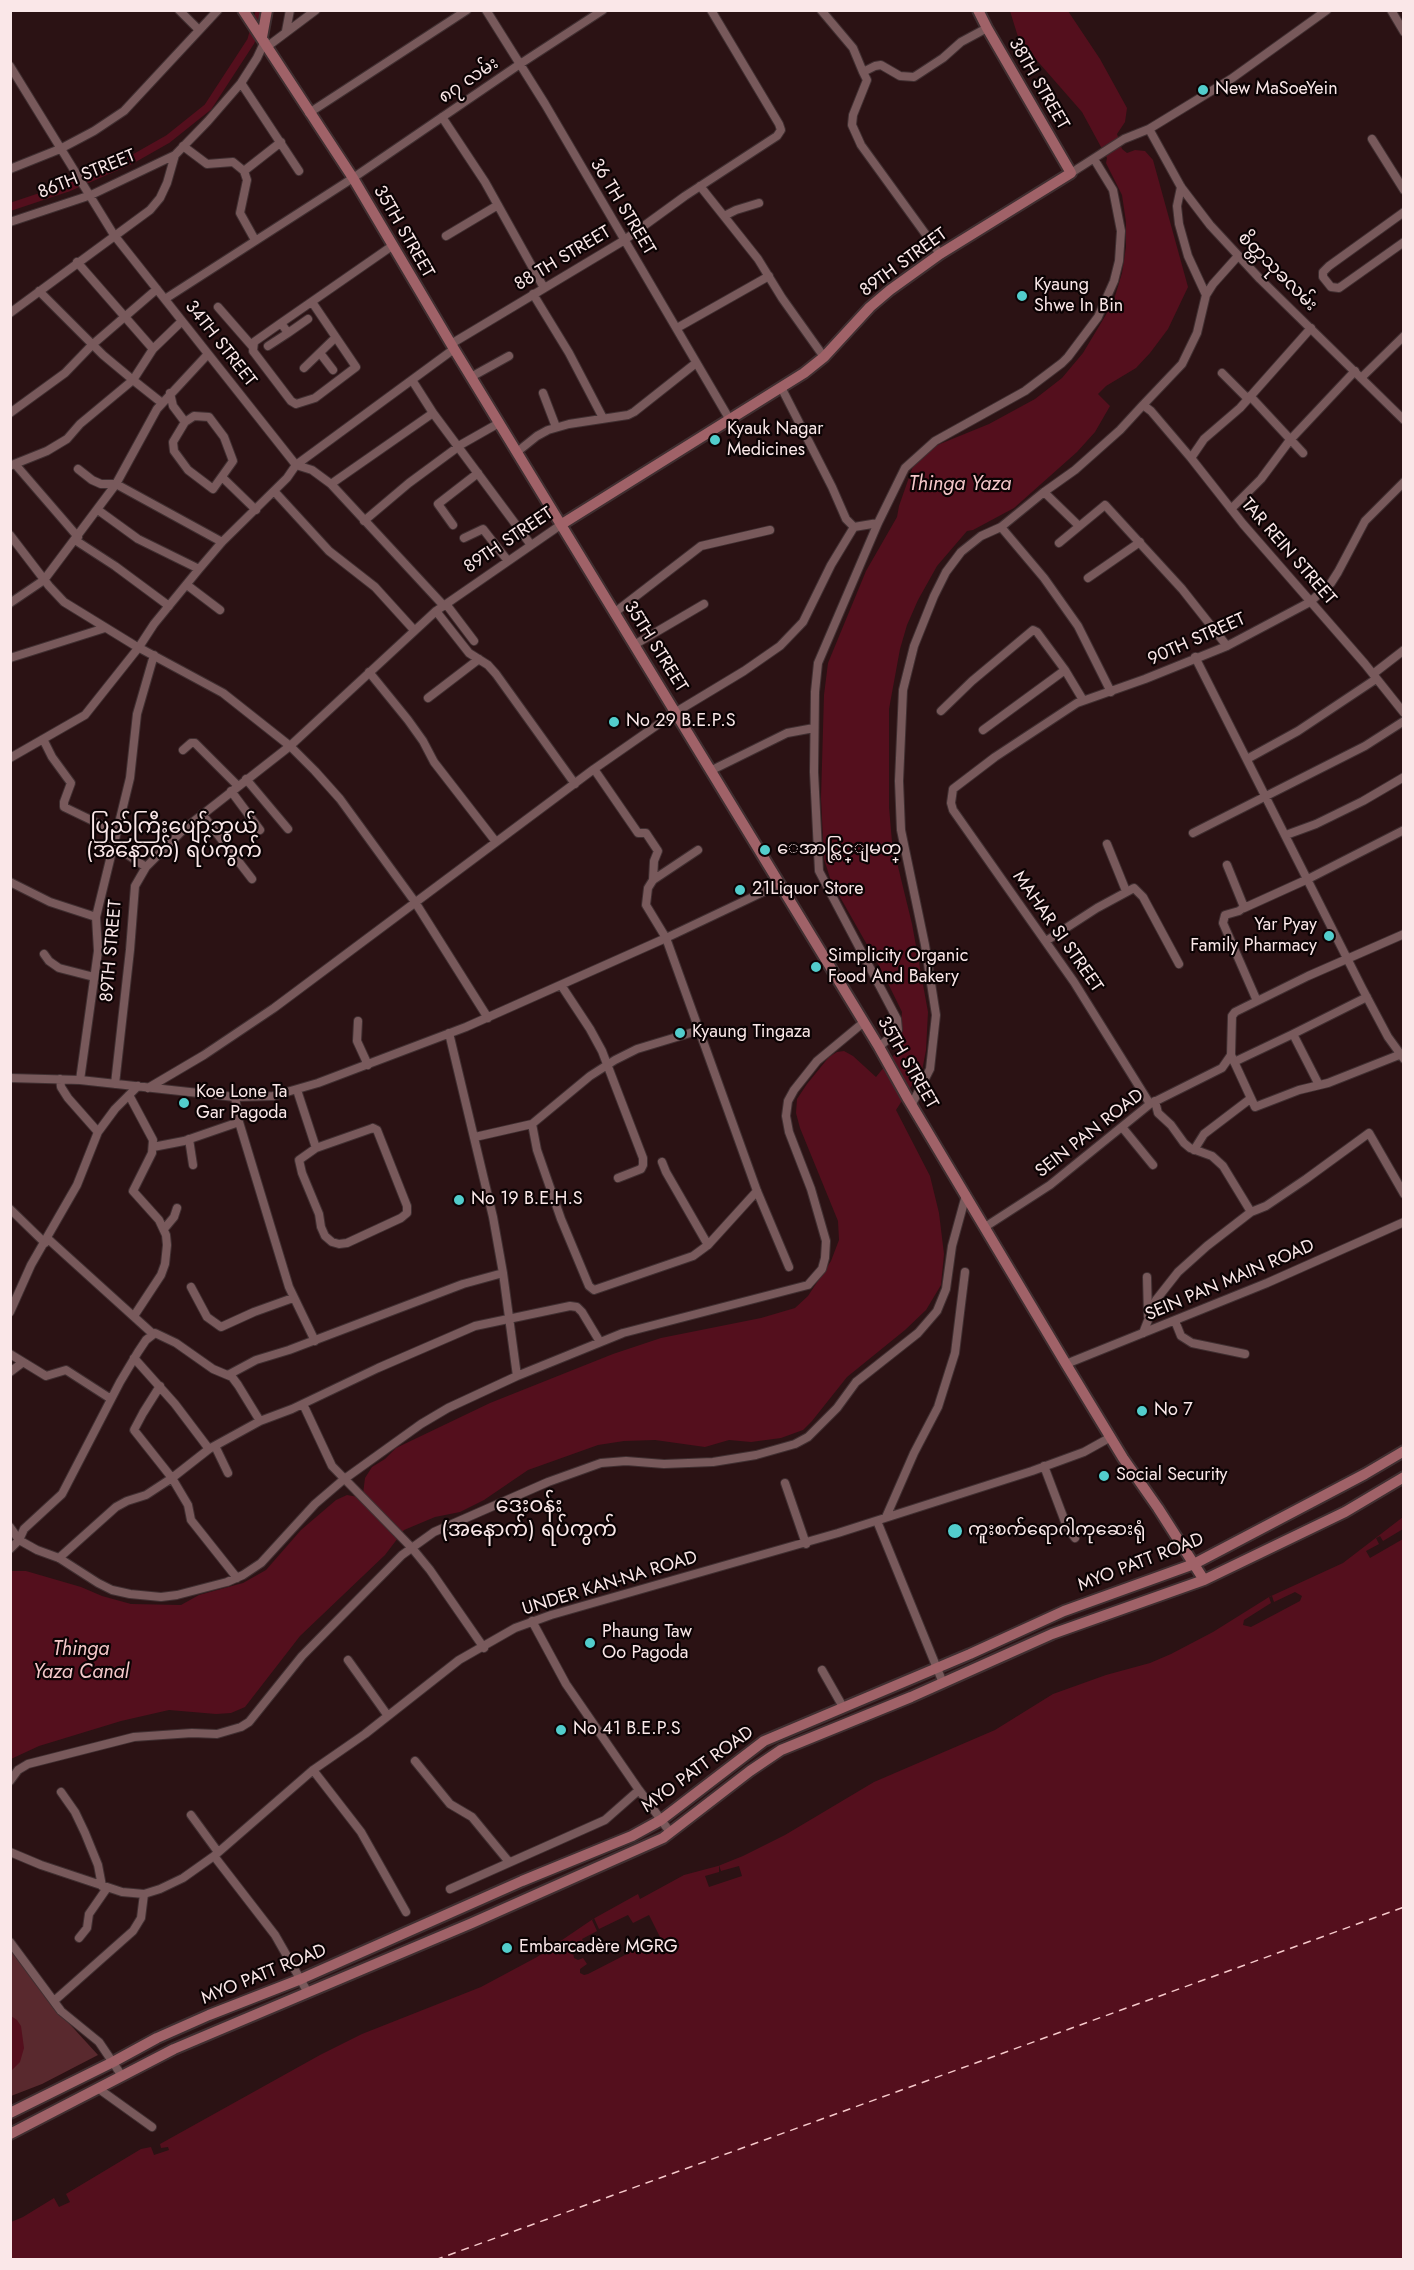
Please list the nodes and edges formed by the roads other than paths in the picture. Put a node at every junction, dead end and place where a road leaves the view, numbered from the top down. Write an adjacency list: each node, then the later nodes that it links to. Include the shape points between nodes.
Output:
1 (179, 10): 16 (street)
2 (218, 10): 16 (street)
3 (243, 10): 19 (main road, 35TH STREET)
4 (267, 10): 19 (main road)
5 (290, 10): 17 (street)
6 (316, 10): 17 (street)
7 (467, 10): 24 (street)
8 (486, 10): 20 (street, 36 TH STREET)
9 (603, 10): 20 (street, ၈၇ လမ်း)
10 (711, 10): 38 (street, 88 TH STREET, via 781,130)
11 (821, 10): 22 (street, via 853,48)
12 (978, 10): 15 (main road, 38TH STREET)
13 (1327, 10): 26 (street, 89TH STREET, via 1231,79)
14 (1391, 10): 18 (street)
15 (987, 28): 22 (street, via 914,77 900,76 881,65); 36 (main road, 38TH STREET)
16 (199, 30): 30 (street, via 124,111)
17 (286, 31): 19 (street)
18 (1404, 32)
19 (260, 35): 23 (street, via 257,58); 24 (main road, 35TH STREET)
20 (520, 64): 25 (street, ၈၇ လမ်း); 50 (street, 36 TH STREET)
21 (10, 66): 30 (street, 34TH STREET)
22 (863, 72): 53 (street, via 867,80 852,125 868,156)
23 (241, 83): 28 (street); 29 (street)
24 (309, 113): 37 (main road, 35TH STREET)
25 (442, 117): 37 (street, ၈၇ လမ်း); 43 (street)
26 (1149, 129): 32 (street, 89TH STREET, via 1124,139); 39 (street, စိတ္တသုခလမ်း)
27 (1372, 139): 40 (street)
28 (281, 142): 34 (street); 35 (street)
29 (183, 146): 31 (street); 34 (street, via 207,164 233,162)
30 (60, 149): 33 (street); 41 (street, 34TH STREET)
31 (175, 155): 41 (street, 86TH STREET); 47 (street, via 160,198 150,210)
32 (1097, 157): 36 (street, 89TH STREET); 125 (street, via 1113,190 1121,231 1114,281 1098,317 1068,357 1048,374 921,451 905,468)
33 (10, 169)
34 (244, 171): 49 (street, via 247,180 240,213)
35 (300, 171)
36 (1071, 173): 53 (main road, 89TH STREET)
37 (353, 178): 49 (street, ၈၇ လမ်း); 52 (main road, 35TH STREET)
38 (700, 186): 45 (street); 50 (street, 88 TH STREET)
39 (1181, 187): 54 (street, စိတ္တသုခလမ်း); 61 (street, via 1179,224)
40 (1404, 190)
41 (89, 192): 46 (street, 86TH STREET); 47 (street, 34TH STREET)
42 (759, 203): 45 (street)
43 (498, 205): 48 (street); 57 (street)
44 (1404, 212): 51 (street, via 1329,266 1323,277 1331,287 1339,288)
45 (724, 216): 56 (street)
46 (10, 222)
47 (114, 235): 55 (street); 58 (street, 34TH STREET)
48 (446, 236)
49 (255, 240): 62 (street, ၈၇ လမ်း)
50 (623, 241): 57 (street, 88 TH STREET); 70 (street, 36 TH STREET)
51 (1404, 242)
52 (392, 246): 63 (street); 78 (main road, 35TH STREET)
53 (940, 254): 83 (main road, 89TH STREET, via 879,298)
54 (1238, 256): 61 (street); 71 (street, စိတ္တသုခလမ်း)
55 (77, 262): 59 (street); 66 (street)
56 (769, 276): 70 (street); 83 (street)
57 (544, 288): 60 (street, 88 TH STREET)
58 (157, 289): 62 (street, 34TH STREET); 66 (street)
59 (39, 291): 65 (street); 75 (street)
60 (533, 294): 78 (street, 88 TH STREET); 100 (street)
61 (1206, 295): 97 (street, via 1189,352)
62 (165, 299): 68 (street, 34TH STREET)
63 (312, 302): 69 (street); 74 (street)
64 (218, 307): 76 (street)
65 (10, 313)
66 (124, 317): 75 (street); 79 (street)
67 (308, 319): 72 (street)
68 (182, 321): 79 (street); 81 (street, 34TH STREET)
69 (281, 323): 72 (street); 76 (street)
70 (677, 328): 84 (street, 36 TH STREET)
71 (1311, 328): 88 (street, စိတ္တသုခလမ်း); 95 (street)
72 (288, 333): 77 (street)
73 (1404, 336): 88 (street)
74 (335, 338): 76 (street, via 356,367 315,398 296,404); 80 (street)
75 (92, 345): 90 (street); 98 (street, via 64,373)
76 (252, 346)
77 (268, 346)
78 (452, 347): 89 (main road, 35TH STREET); 91 (street, 88 TH STREET)
79 (153, 349): 90 (street)
80 (320, 353): 85 (street); 86 (street)
81 (208, 354): 93 (street); 112 (street, 34TH STREET)
82 (509, 356): 89 (street)
83 (824, 357): 92 (main road, 89TH STREET)
84 (696, 363): 100 (street, via 634,412); 101 (street, 36 TH STREET)
85 (304, 368)
86 (333, 370)
87 (1222, 373): 95 (street)
88 (1358, 375): 102 (street, စိတ္တသုခလမ်း); 106 (street)
89 (471, 377): 104 (main road, 35TH STREET)
90 (133, 380): 96 (street); 111 (street, via 67,439 47,452)
91 (412, 380): 99 (street); 112 (street, 88 TH STREET)
92 (781, 387): 101 (main road, 89TH STREET); 129 (street, via 846,519)
93 (170, 393): 96 (street); 103 (street, via 173,406)
94 (543, 393): 105 (street)
95 (1249, 398): 106 (street); 110 (street, via 1204,439)
96 (162, 403): 117 (street)
97 (1143, 405): 110 (street, TAR REIN STREET); 120 (street, via 1075,470)
98 (10, 413)
99 (433, 413): 107 (street); 118 (street)
100 (603, 418): 105 (street)
101 (730, 420): 126 (main road, 89TH STREET)
102 (1404, 420)
103 (185, 422): 115 (street, via 203,415 217,426 233,461); 115 (street, via 173,442 174,451 188,470 211,488 216,488)
104 (499, 423): 107 (street); 108 (main road, 35TH STREET)
105 (556, 427): 108 (street)
106 (1290, 440): 109 (street); 121 (street, via 1261,479)
107 (458, 447): 114 (street); 124 (street)
108 (517, 452): 126 (main road, 35TH STREET)
109 (1303, 453)
110 (1191, 458): 121 (street, TAR REIN STREET)
111 (13, 465): 133 (street)
112 (296, 465): 118 (street, 34TH STREET, via 312,470); 119 (street, 88 TH STREET)
113 (78, 468): 117 (street, via 101,484)
114 (478, 473): 127 (street, via 438,504); 138 (street)
115 (223, 477): 123 (street)
116 (1404, 482): 144 (street, 90TH STREET, via 1365,521 1334,578)
117 (116, 484): 122 (street); 135 (street)
118 (331, 484): 124 (street, 34TH STREET)
119 (274, 491): 123 (street, 88 TH STREET); 152 (street, via 329,551 375,587)
120 (1044, 492): 128 (street); 130 (street)
121 (1231, 509): 144 (street, TAR REIN STREET)
122 (98, 510): 133 (street); 140 (street, via 138,539)
123 (256, 510): 135 (street, 88 TH STREET)
124 (364, 521): 148 (street, 34TH STREET)
125 (878, 523): 129 (street); 172 (street, via 821,653 815,680)
126 (562, 524): 138 (street, 89TH STREET); 150 (main road, 35TH STREET)
127 (453, 525)
128 (1079, 526): 136 (street, via 1105,505); 137 (street)
129 (854, 527): 169 (street, via 807,616 793,634 744,671)
130 (1002, 527): 165 (street, via 1078,626); 241 (street, via 981,536 961,552 946,572 914,646 903,690 901,830 936,1015 930,1069)
131 (770, 530): 150 (street, via 701,546)
132 (10, 535): 142 (street)
133 (77, 538): 142 (street); 147 (street)
134 (464, 538): 139 (street, via 483,529)
135 (222, 542): 140 (street, 88 TH STREET)
136 (1140, 542): 141 (street); 155 (street)
137 (1059, 543)
138 (531, 545): 139 (street, 89TH STREET)
139 (508, 561): 148 (street, 89TH STREET)
140 (199, 569): 143 (street, 88 TH STREET)
141 (1088, 578)
142 (44, 580): 145 (street); 151 (street, via 64,602)
143 (187, 585): 147 (street, 88 TH STREET); 149 (street)
144 (1310, 602): 155 (street, 90TH STREET); 164 (street, TAR REIN STREET)
145 (10, 603)
146 (704, 604): 154 (street)
147 (169, 606): 156 (street, 88 TH STREET)
148 (442, 607): 152 (street, 89TH STREET); 153 (street); 161 (street, via 469,653)
149 (220, 610)
150 (615, 613): 154 (main road, 35TH STREET)
151 (105, 628): 156 (street); 160 (street)
152 (414, 630): 163 (street, 89TH STREET)
153 (474, 641)
154 (634, 645): 169 (main road, 35TH STREET)
155 (1227, 646): 159 (street, 90TH STREET)
156 (139, 647): 158 (street); 174 (street, 88 TH STREET, via 85,715)
157 (1404, 650): 164 (street)
158 (154, 655): 175 (street, via 223,693); 191 (street, via 137,714 130,778)
159 (1195, 657): 165 (street, 90TH STREET); 178 (street)
160 (10, 658)
161 (479, 659): 166 (street); 184 (street, via 514,697)
162 (1065, 670): 167 (street); 168 (street, via 1033,630); 173 (street)
163 (369, 672): 175 (street, 89TH STREET); 194 (street)
164 (1375, 676): 170 (street, TAR REIN STREET); 178 (street, via 1298,731)
165 (1111, 692): 167 (street, 90TH STREET)
166 (428, 698)
167 (1083, 700): 183 (street, 90TH STREET)
168 (941, 711)
169 (676, 712): 179 (street); 180 (main road, 35TH STREET)
170 (1404, 713)
171 (1404, 721): 186 (street)
172 (814, 728): 180 (street, via 787,734); 225 (street, via 819,871 897,1018 898,1030)
173 (982, 730)
174 (43, 739): 177 (street, 88 TH STREET); 191 (street, via 71,783 64,807)
175 (290, 746): 182 (street, 89TH STREET); 206 (street, via 340,799)
176 (183, 750): 185 (street, via 195,743)
177 (10, 758)
178 (1247, 759): 186 (street)
179 (594, 769): 184 (street); 202 (street, via 638,832 646,833 658,852)
180 (712, 770): 204 (main road, 35TH STREET)
181 (1404, 777): 193 (street, via 1363,801)
182 (246, 780): 185 (street, 89TH STREET); 188 (street)
183 (964, 780): 211 (street, MAHAR SI STREET, via 953,789 953,810)
184 (575, 784): 194 (street)
185 (234, 789): 187 (street, 89TH STREET); 189 (street)
186 (1267, 797): 192 (street); 193 (street)
187 (202, 814): 199 (street, 89TH STREET); 200 (street)
188 (288, 829)
189 (260, 830)
190 (1404, 830): 201 (street)
191 (116, 832): 195 (street)
192 (1193, 833)
193 (1286, 835): 201 (street)
194 (496, 842): 206 (street)
195 (113, 844): 199 (street); 208 (street)
196 (1107, 844): 205 (street)
197 (698, 850): 202 (street)
198 (1227, 865): 207 (street)
199 (146, 867): 233 (street, 89TH STREET, via 134,892)
200 (252, 879)
201 (1308, 879): 207 (street); 213 (street)
202 (653, 880): 210 (street, via 646,905)
203 (10, 882): 208 (street, via 50,902)
204 (780, 884): 210 (street); 221 (main road, 35TH STREET)
205 (1126, 891): 211 (street); 214 (street, via 1134,888 1140,892)
206 (415, 902): 219 (street); 236 (street, via 273,1008)
207 (1244, 908): 218 (street, via 1225,915 1223,923)
208 (96, 917): 215 (street, via 98,951)
209 (1404, 934): 213 (street)
210 (666, 938): 216 (street); 222 (street)
211 (1046, 942): 242 (street, MAHAR SI STREET)
212 (44, 954): 215 (street, via 59,968)
213 (1347, 959): 217 (street); 218 (street)
214 (1179, 964)
215 (94, 976): 232 (street)
216 (561, 985): 219 (street); 228 (street)
217 (1367, 997): 224 (street, SEIN PAN ROAD); 226 (street)
218 (1257, 1001): 227 (street, via 1232,1016)
219 (488, 1018): 223 (street)
220 (358, 1021): 229 (street, via 357,1041)
221 (864, 1022): 225 (main road, 35TH STREET); 281 (street, via 817,1061 788,1101 789,1132 826,1241 825,1258 816,1278 799,1289)
222 (700, 1030): 228 (street, via 637,1049); 256 (street)
223 (449, 1033): 229 (street); 247 (street)
224 (1293, 1034): 227 (street, SEIN PAN ROAD); 234 (street)
225 (879, 1047): 241 (main road, 35TH STREET)
226 (1403, 1056): 234 (street)
227 (1232, 1059): 240 (street); 242 (street, SEIN PAN ROAD, via 1216,1072)
228 (607, 1064): 244 (street); 255 (street, via 643,1158 641,1169)
229 (368, 1065): 237 (street)
230 (10, 1078): 231 (street)
231 (60, 1079): 232 (street); 246 (street, via 68,1098)
232 (80, 1080): 233 (street)
233 (115, 1084): 235 (street)
234 (1319, 1085): 240 (street, via 1257,1107)
235 (138, 1086): 236 (street); 238 (street)
236 (148, 1088): 239 (street)
237 (297, 1089): 239 (street, via 261,1098); 250 (street)
238 (129, 1095): 246 (street); 249 (street, via 151,1134)
239 (235, 1097): 243 (street)
240 (1250, 1099): 251 (street, via 1208,1130)
241 (910, 1101): 258 (main road, 35TH STREET)
242 (1153, 1103): 245 (street, SEIN PAN ROAD); 251 (street, MAHAR SI STREET)
243 (239, 1122): 248 (street); 272 (street)
244 (532, 1124): 247 (street); 266 (street, via 561,1219 592,1289 693,1256)
245 (1122, 1127): 254 (street); 263 (street, SEIN PAN ROAD, via 1050,1185)
246 (98, 1132): 265 (street)
247 (475, 1137): 268 (street)
248 (189, 1139): 249 (street); 253 (street)
249 (153, 1147): 264 (street, via 133,1191)
250 (316, 1148): 250 (street, via 373,1128 377,1130 407,1213 347,1243 332,1242 321,1227 299,1160)
251 (1194, 1150): 261 (street, MAHAR SI STREET, via 1220,1163)
252 (662, 1162): 266 (street)
253 (193, 1165)
254 (1153, 1165)
255 (618, 1178)
256 (757, 1191): 266 (street); 267 (street)
257 (1404, 1194): 261 (street, via 1369,1133 1266,1206)
258 (966, 1195): 263 (main road, 35TH STREET); 309 (street, via 952,1246 946,1289 937,1311 918,1333 856,1382 808,1437 756,1455 713,1462 614,1461 586,1467)
259 (177, 1208): 264 (street)
260 (10, 1209): 265 (street)
261 (1251, 1212): 275 (street, via 1178,1272 1156,1300)
262 (1404, 1222): 277 (street, SEIN PAN MAIN ROAD)
263 (985, 1227): 286 (main road, 35TH STREET)
264 (164, 1229): 274 (street, via 165,1264)
265 (46, 1241): 273 (street); 274 (street)
266 (708, 1245)
267 (789, 1267)
268 (503, 1272): 276 (street); 280 (street)
269 (965, 1272): 303 (street, via 955,1353 938,1407)
270 (1147, 1277): 275 (street)
271 (191, 1287): 272 (street, via 207,1317 221,1327)
272 (293, 1298): 280 (street)
273 (10, 1312)
274 (134, 1316): 279 (street)
275 (1148, 1318): 278 (street)
276 (509, 1319): 281 (street, via 577,1307); 289 (street); 292 (street, via 465,1331)
277 (1175, 1320): 278 (street, SEIN PAN MAIN ROAD); 283 (street, via 1181,1336 1192,1343)
278 (1143, 1333): 286 (street, SEIN PAN MAIN ROAD)
279 (153, 1334): 284 (street); 288 (street, via 171,1340)
280 (315, 1341): 288 (street, via 256,1360)
281 (600, 1341): 289 (street)
282 (10, 1354): 285 (street)
283 (1245, 1354)
284 (134, 1358): 290 (street); 291 (street)
285 (22, 1363): 287 (street); 291 (street, via 46,1376 66,1370)
286 (1066, 1364): 294 (main road, 35TH STREET)
287 (10, 1372)
288 (228, 1375): 293 (street)
289 (517, 1376): 301 (street, via 421,1424)
290 (160, 1386): 295 (street); 300 (street, via 134,1430)
291 (111, 1399): 307 (street, via 66,1488 24,1529)
292 (303, 1404): 293 (street); 301 (street, via 332,1466)
293 (260, 1421): 295 (street)
294 (1111, 1437): 297 (street, UNDER KAN-NA ROAD, via 1084,1452); 312 (main road, 35TH STREET)
295 (212, 1448): 298 (street); 300 (street)
296 (1404, 1451): 312 (main road, MYO PATT ROAD)
297 (1044, 1466): 303 (street, UNDER KAN-NA ROAD); 306 (street)
298 (228, 1473)
299 (1404, 1477): 314 (main road, MYO PATT ROAD, via 1345,1512)
300 (172, 1478): 311 (street, via 116,1508); 313 (street, via 188,1505 191,1520)
301 (343, 1480): 309 (street); 313 (street, via 315,1504 261,1563)
302 (785, 1483): 308 (street)
303 (886, 1517): 304 (street, UNDER KAN-NA ROAD)
304 (877, 1521): 308 (street, UNDER KAN-NA ROAD); 318 (street)
305 (10, 1527): 307 (street)
306 (1075, 1538)
307 (19, 1540): 310 (street); 311 (street)
308 (806, 1544): 315 (street, UNDER KAN-NA ROAD)
309 (409, 1546): 316 (street); 327 (street, via 302,1656 241,1727 217,1734 134,1737 28,1764)
310 (10, 1549)
311 (59, 1558): 313 (street, via 112,1590 146,1596 177,1595)
312 (1194, 1564): 314 (main road, 35TH STREET); 318 (main road, MYO PATT ROAD, via 1072,1607)
313 (237, 1578)
314 (1204, 1580): 320 (main road, MYO PATT ROAD, via 1052,1634)
315 (532, 1621): 316 (street, UNDER KAN-NA ROAD); 328 (street, via 566,1684)
316 (484, 1648): 322 (street, UNDER KAN-NA ROAD, via 459,1660)
317 (348, 1660): 322 (street)
318 (937, 1668): 320 (street); 321 (main road, MYO PATT ROAD)
319 (822, 1670): 321 (street)
320 (943, 1683): 324 (main road, MYO PATT ROAD)
321 (843, 1707): 323 (main road, MYO PATT ROAD)
322 (388, 1716): 326 (street, UNDER KAN-NA ROAD)
323 (764, 1741): 324 (main road); 331 (main road, MYO PATT ROAD)
324 (772, 1755): 332 (main road, MYO PATT ROAD)
325 (415, 1761): 335 (street, via 450,1804 472,1816)
326 (313, 1770): 334 (street, UNDER KAN-NA ROAD); 340 (street, via 361,1832)
327 (10, 1781)
328 (639, 1790): 331 (street); 335 (street, via 605,1820)
329 (61, 1792): 336 (street, via 85,1833)
330 (191, 1815): 334 (street)
331 (661, 1820): 332 (street); 339 (main road, MYO PATT ROAD)
332 (670, 1832): 341 (main road, MYO PATT ROAD)
333 (10, 1852): 336 (street)
334 (216, 1854): 338 (street, UNDER KAN-NA ROAD, via 169,1885); 344 (street, via 276,1935)
335 (509, 1862): 337 (street)
336 (105, 1887): 338 (street); 342 (street)
337 (450, 1888)
338 (144, 1894): 346 (street, via 141,1918 134,1931)
339 (463, 1907): 341 (main road); 344 (main road, MYO PATT ROAD)
340 (406, 1912)
341 (472, 1923): 345 (main road, MYO PATT ROAD)
342 (79, 1938)
343 (10, 1942): 346 (street)
344 (301, 1979): 345 (street); 347 (main road, MYO PATT ROAD, via 209,2015)
345 (307, 1991): 348 (main road, MYO PATT ROAD)
346 (54, 2001): 347 (street, via 67,2017 99,2042)
347 (113, 2062): 348 (street); 350 (main road, MYO PATT ROAD)
348 (122, 2076): 349 (main road, MYO PATT ROAD)
349 (99, 2089): 351 (street); 352 (main road, MYO PATT ROAD)
350 (10, 2113)
351 (152, 2127)
352 (10, 2133)

